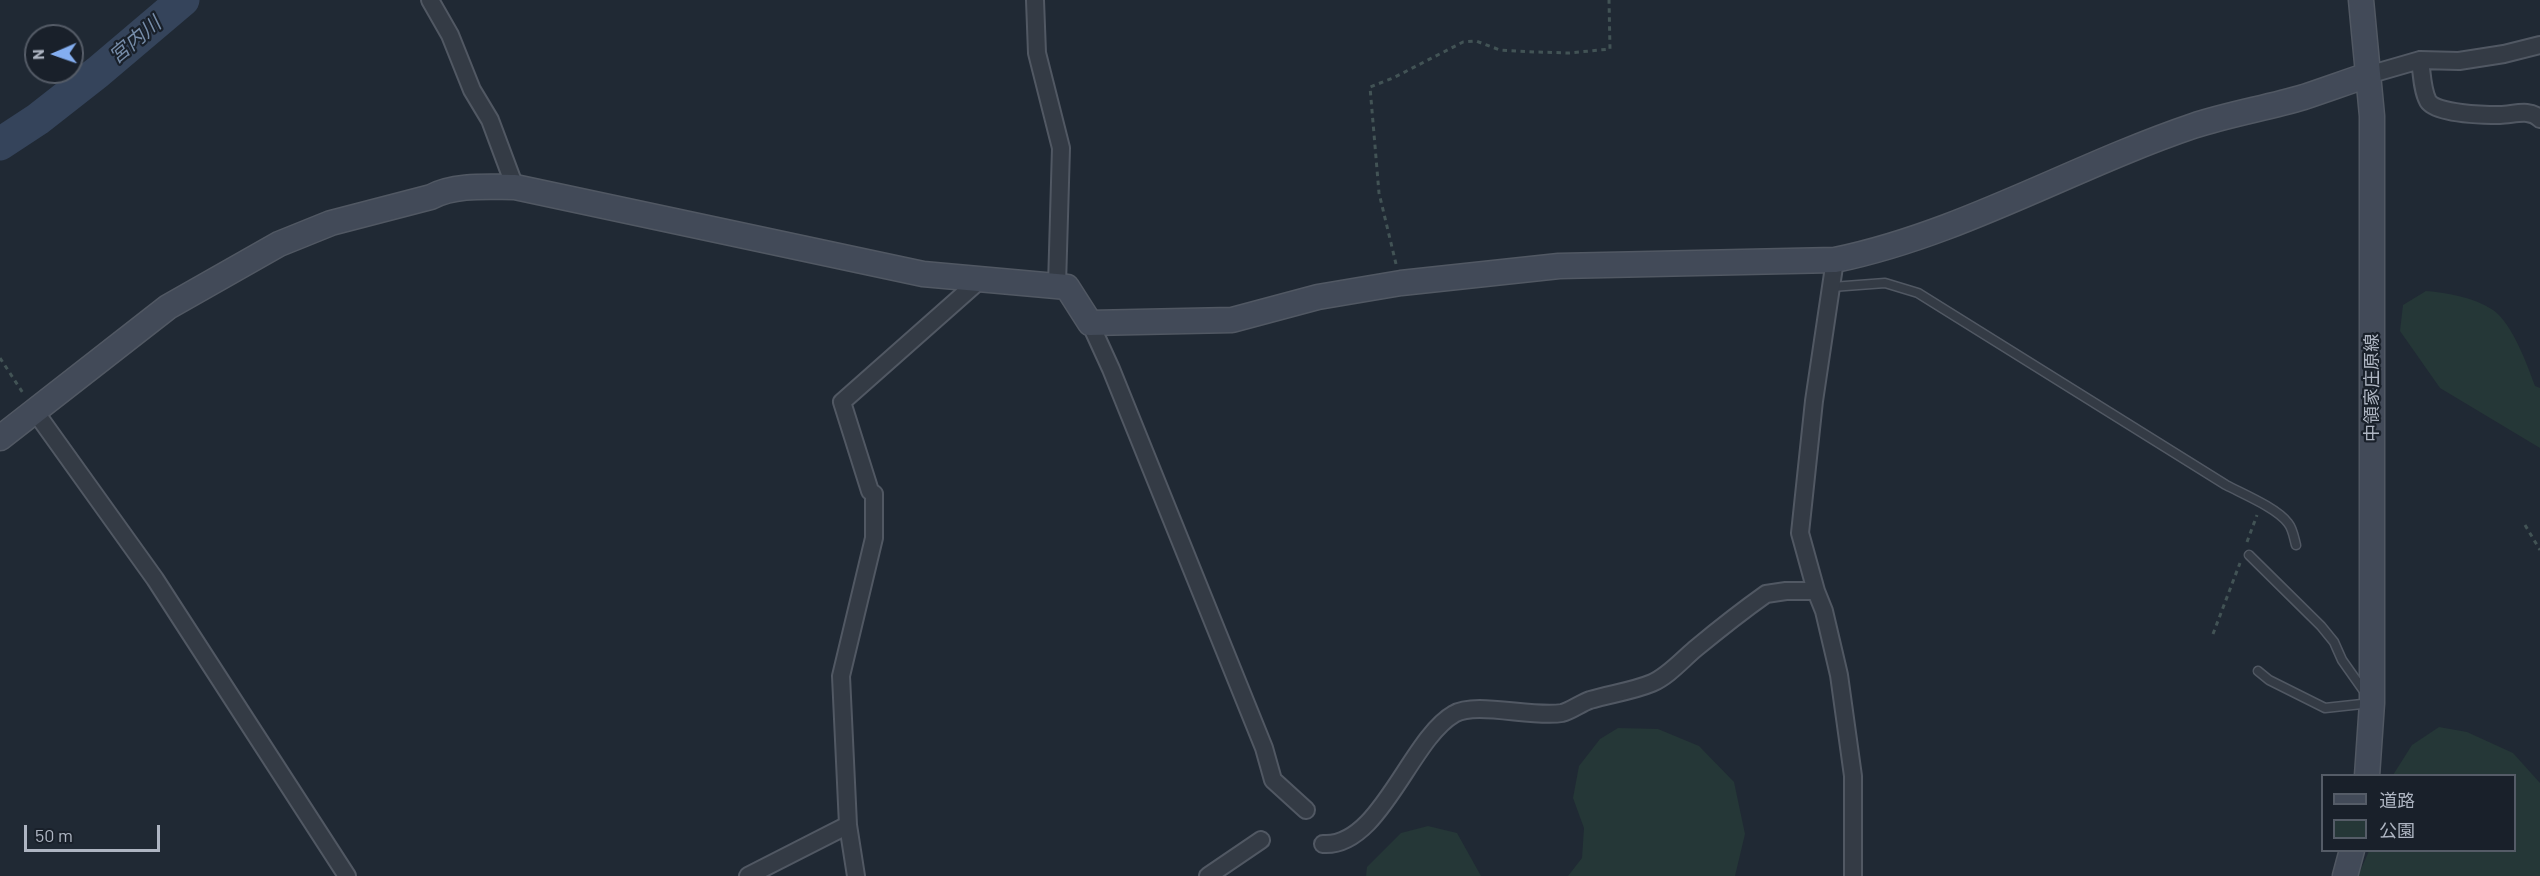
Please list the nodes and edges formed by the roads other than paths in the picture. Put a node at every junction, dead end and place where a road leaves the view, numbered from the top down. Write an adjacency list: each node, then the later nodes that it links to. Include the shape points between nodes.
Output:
1 (430, 0): 8 (street, via 490,120)
2 (1035, 0): 11 (street, via 1037,52 1060,148)
3 (2361, 0): 6 (street, 中領家庄原線)
4 (2540, 45): 5 (street, via 2459,61)
5 (2420, 60): 6 (street); 7 (street, via 2425,93 2429,104 2438,110 2529,113)
6 (2368, 75): 9 (street, via 2193,127 1961,223 1888,248); 20 (street, 中領家庄原線, via 2372,116)
7 (2540, 118)
8 (515, 187): 10 (street, via 911,272); 14 (street, via 478,187 438,194 331,223 279,244 168,307)
9 (1835, 260): 12 (street); 13 (street, via 1559,266 1401,283 1318,297 1232,320)
10 (981, 279): 11 (street); 23 (street, via 842,402 874,494 874,538 841,676)
11 (1057, 285): 13 (street, via 1067,286)
12 (1832, 287): 16 (lane, via 1886,283 1918,293 2261,504 2288,522); 18 (street, via 1814,401 1800,533)
13 (1090, 323): 22 (street, via 1273,780)
14 (34, 410): 15 (street); 27 (street, via 155,579)
15 (0, 438)
16 (2296, 545)
17 (2245, 554): 20 (lane, via 2321,626)
18 (1816, 591): 25 (street, via 1766,594 1652,683 1583,702 1564,713 1466,709 1454,714 1439,726 1379,809 1356,833 1341,843); 31 (street, via 1839,675 1853,776)
19 (2258, 671): 20 (lane, via 2325,708)
20 (2372, 702): 21 (street, 中領家庄原線)
21 (2367, 774)
22 (1306, 810)
23 (848, 825): 28 (street); 29 (street)
24 (1261, 840): 30 (street)
25 (1323, 843)
26 (2351, 852): 32 (street)
27 (347, 876)
28 (748, 876)
29 (856, 876)
30 (1208, 876)
31 (1853, 876)
32 (2344, 876)

